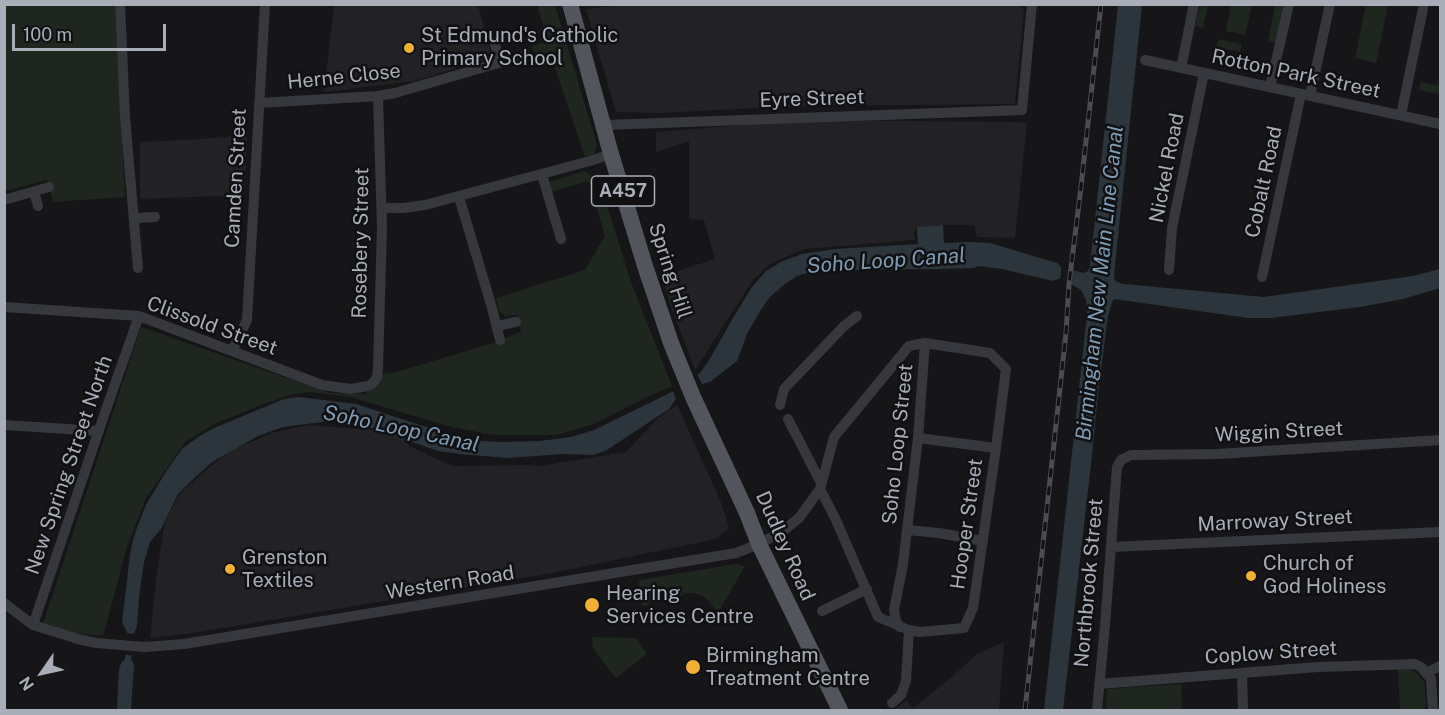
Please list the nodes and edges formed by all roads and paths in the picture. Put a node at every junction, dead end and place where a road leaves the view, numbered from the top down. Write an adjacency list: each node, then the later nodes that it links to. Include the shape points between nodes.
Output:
1 (120, 4): 31 (street)
2 (265, 4): 18 (street, Camden Street)
3 (570, 4): 21 (main road, Spring Hill / A457)
4 (1032, 4): 21 (street, Eyre Street, via 1022,110)
5 (1194, 4): 13 (street)
6 (1289, 4): 15 (street)
7 (1330, 4): 16 (street, Cobalt Road)
8 (1424, 4): 19 (street)
9 (495, 45): 12 (street)
10 (526, 55): 12 (street, Herne Close)
11 (1145, 60): 13 (street, Rotton Park Street)
12 (501, 61): 17 (street, Herne Close)
13 (1181, 68): 14 (street, Rotton Park Street)
14 (1204, 73): 15 (street, Rotton Park Street); 34 (street, Nickel Road, via 1172,228)
15 (1270, 87): 16 (street, Rotton Park Street)
16 (1305, 95): 19 (street, Rotton Park Street); 35 (street, Cobalt Road)
17 (378, 96): 18 (street, Herne Close); 29 (street, Rosebery Street)
18 (258, 103): 43 (street, Camden Street, via 247,320)
19 (1401, 115): 20 (street, Rotton Park Street)
20 (1440, 124)
21 (604, 125): 22 (main road, Spring Hill / A457)
22 (611, 154): 23 (street); 45 (main road, Spring Hill / A457, via 662,319)
23 (542, 175): 26 (street); 32 (street)
24 (49, 187): 25 (street)
25 (34, 192): 27 (street); 28 (street)
26 (459, 197): 29 (street, via 404,208); 40 (street)
27 (4, 200)
28 (38, 206)
29 (382, 208): 44 (street, Rosebery Street, via 378,368 377,377)
30 (155, 217): 31 (street)
31 (135, 218): 33 (street)
32 (561, 239)
33 (138, 268)
34 (1169, 270)
35 (1262, 277)
36 (4, 307): 37 (street, Clissold Street)
37 (139, 316): 43 (street, Clissold Street); 49 (street, New Spring Street North)
38 (857, 316): 46 (street, via 784,390)
39 (516, 322): 40 (street)
40 (496, 326): 41 (street)
41 (500, 340)
42 (926, 344): 50 (street, Soho Loop Street); 52 (street, Hooper Street, via 990,353 1006,369); 54 (street, Soho Loop Street, via 909,346 834,437)
43 (232, 351): 44 (street, Clissold Street, via 322,385 351,389)
44 (368, 386)
45 (693, 397): 58 (main road, Dudley Road / A457)
46 (780, 405)
47 (788, 419): 54 (street)
48 (4, 425): 49 (street)
49 (99, 431): 63 (street, New Spring Street North)
50 (918, 438): 52 (street); 55 (street, Soho Loop Street)
51 (1440, 441): 53 (street, Wiggin Street, via 1131,455)
52 (996, 448): 57 (street, Hooper Street)
53 (1121, 460): 59 (street, Northbrook Street, via 1117,467)
54 (820, 486): 58 (street, Western Road, via 799,518); 60 (street)
55 (907, 530): 57 (street); 64 (street, Soho Loop Street, via 894,610 896,621)
56 (1440, 532): 59 (street, Marroway Street)
57 (983, 541): 64 (street, Hooper Street, via 973,608 964,628 920,632)
58 (759, 544): 63 (street, Western Road, via 736,553 193,642 145,647 96,643); 70 (main road, Dudley Road / A457)
59 (1111, 547): 68 (street, Northbrook Street)
60 (867, 589): 62 (street); 64 (street, via 878,617)
61 (4, 603): 63 (street, Western Road)
62 (822, 611)
63 (33, 625)
64 (905, 628): 69 (street, via 906,681 901,695)
65 (1440, 666): 67 (street)
66 (1242, 673): 67 (street, Coplow Street, via 1416,663); 68 (street, Coplow Street); 72 (street)
67 (1426, 673): 73 (street, via 1431,679)
68 (1099, 684): 71 (street, Northbrook Street)
69 (892, 703)
70 (840, 711)
71 (1097, 711)
72 (1243, 711)
73 (1433, 711)

